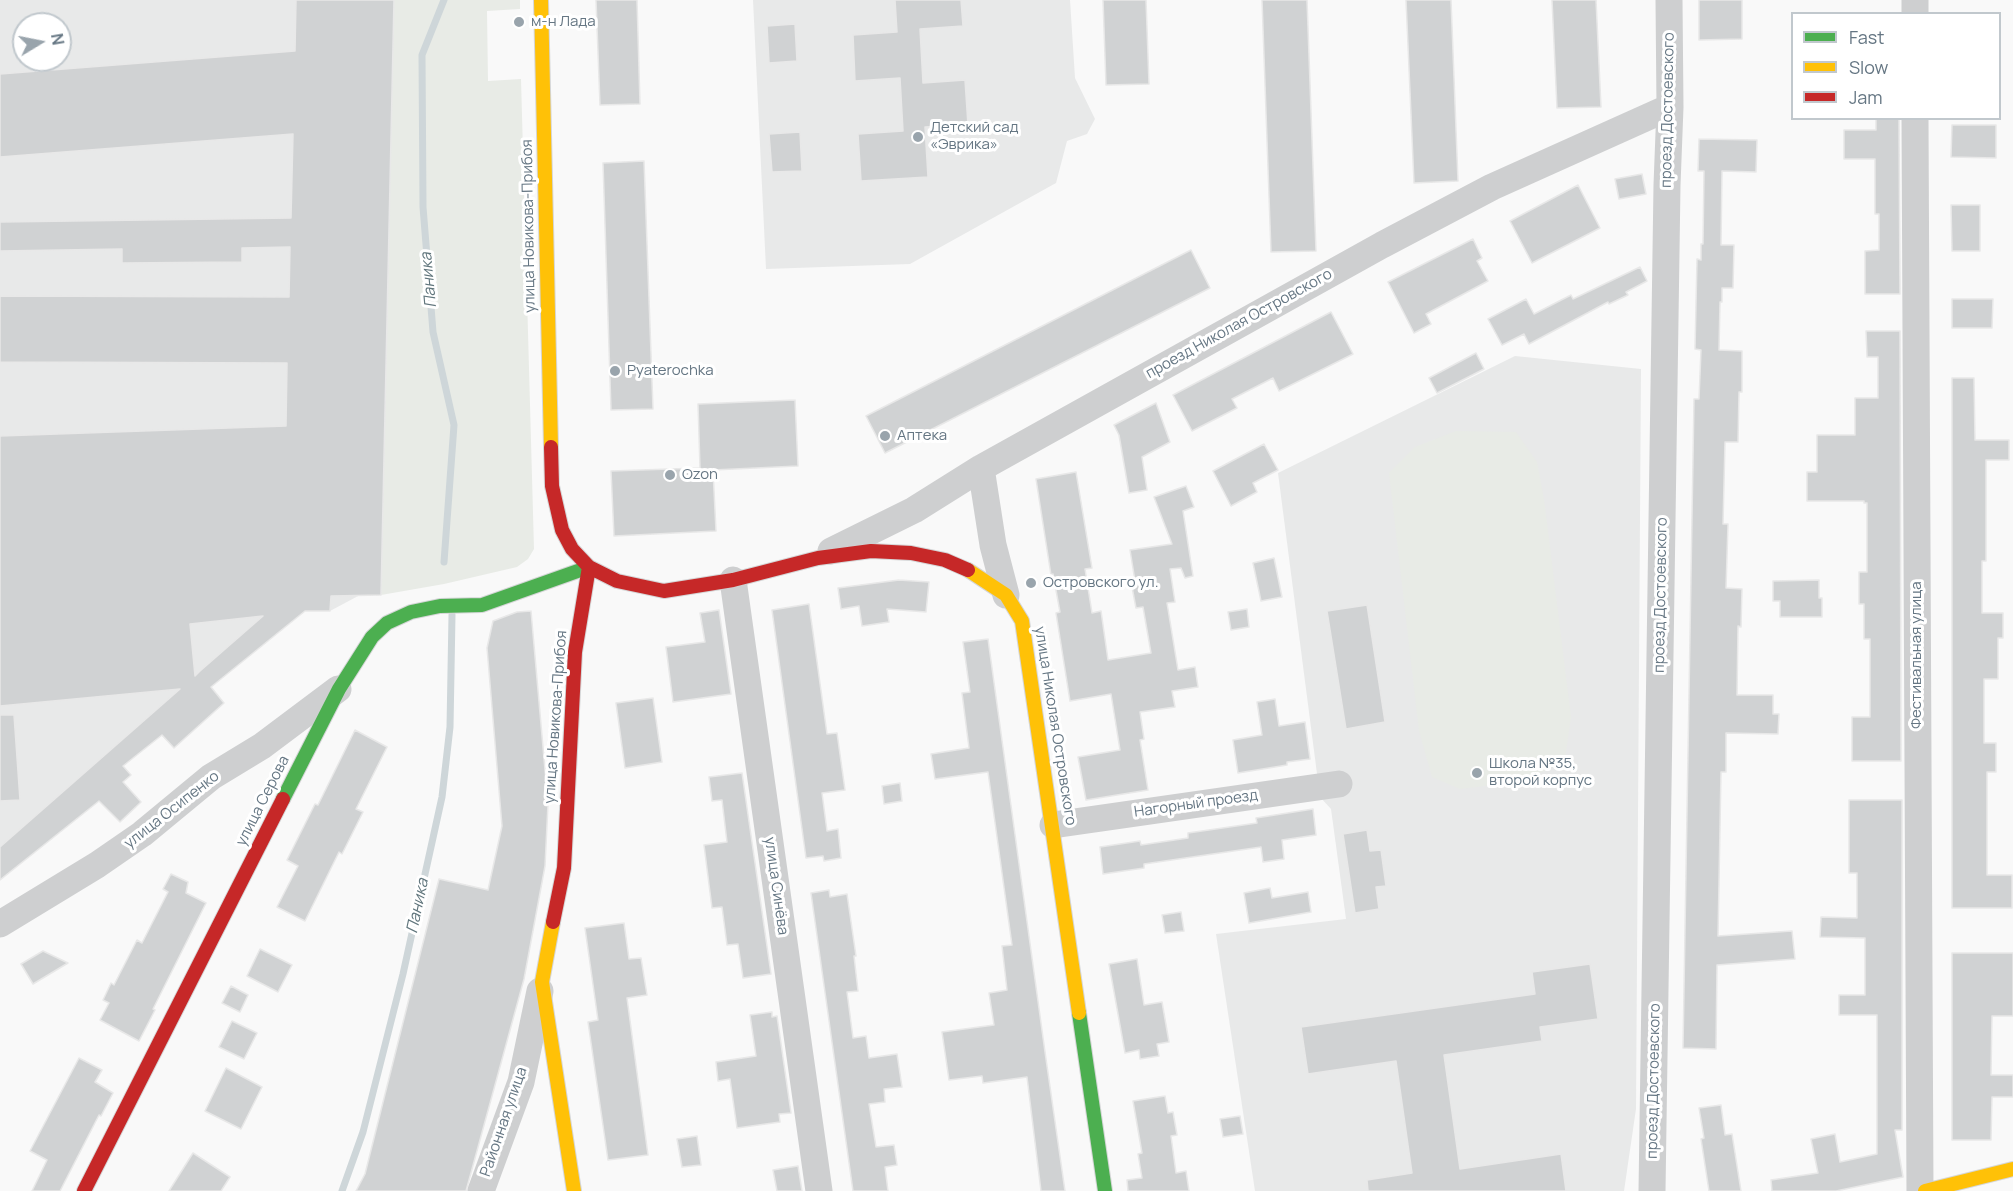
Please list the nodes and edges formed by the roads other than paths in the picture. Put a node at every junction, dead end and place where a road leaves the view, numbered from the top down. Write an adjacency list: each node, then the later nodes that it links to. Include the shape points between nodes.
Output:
1 (541, 0): 7 (street, улица Новикова-Прибоя, via 552,486 562,530 572,549)
2 (1669, 0): 3 (street, проезд Достоевского)
3 (1670, 107): 5 (street, проезд Николая Островского, via 1482,192); 21 (street, проезд Достоевского)
4 (1915, 120): 22 (street, Фестивальная улица)
5 (981, 468): 6 (street, проезд Николая Островского, via 914,510); 9 (street, via 993,545)
6 (818, 558): 8 (street, улица Николая Островского); 9 (street, улица Николая Островского, via 871,550 911,553 945,560 976,574)
7 (589, 567): 8 (street, улица Николая Островского, via 617,581 663,591); 10 (street, улица Серова, via 482,604 420,610 387,623 372,637); 14 (street, улица Новикова-Прибоя, via 574,652 564,868)
8 (733, 580): 19 (street, улица Синёва)
9 (1006, 595): 12 (street, улица Николая Островского, via 1022,621)
10 (339, 689): 13 (street, улица Осипенко, via 212,777 133,841); 16 (street, улица Серова)
11 (1339, 784): 12 (street, Нагорный проезд)
12 (1053, 825): 20 (street, улица Николая Островского)
13 (0, 924)
14 (542, 982): 17 (street, Районная улица, via 521,1082); 18 (street, улица Новикова-Прибоя)
15 (2013, 1169): 23 (street)
16 (84, 1191)
17 (481, 1191)
18 (574, 1191)
19 (819, 1191)
20 (1105, 1191)
21 (1652, 1191)
22 (1920, 1191)
23 (1925, 1191)

